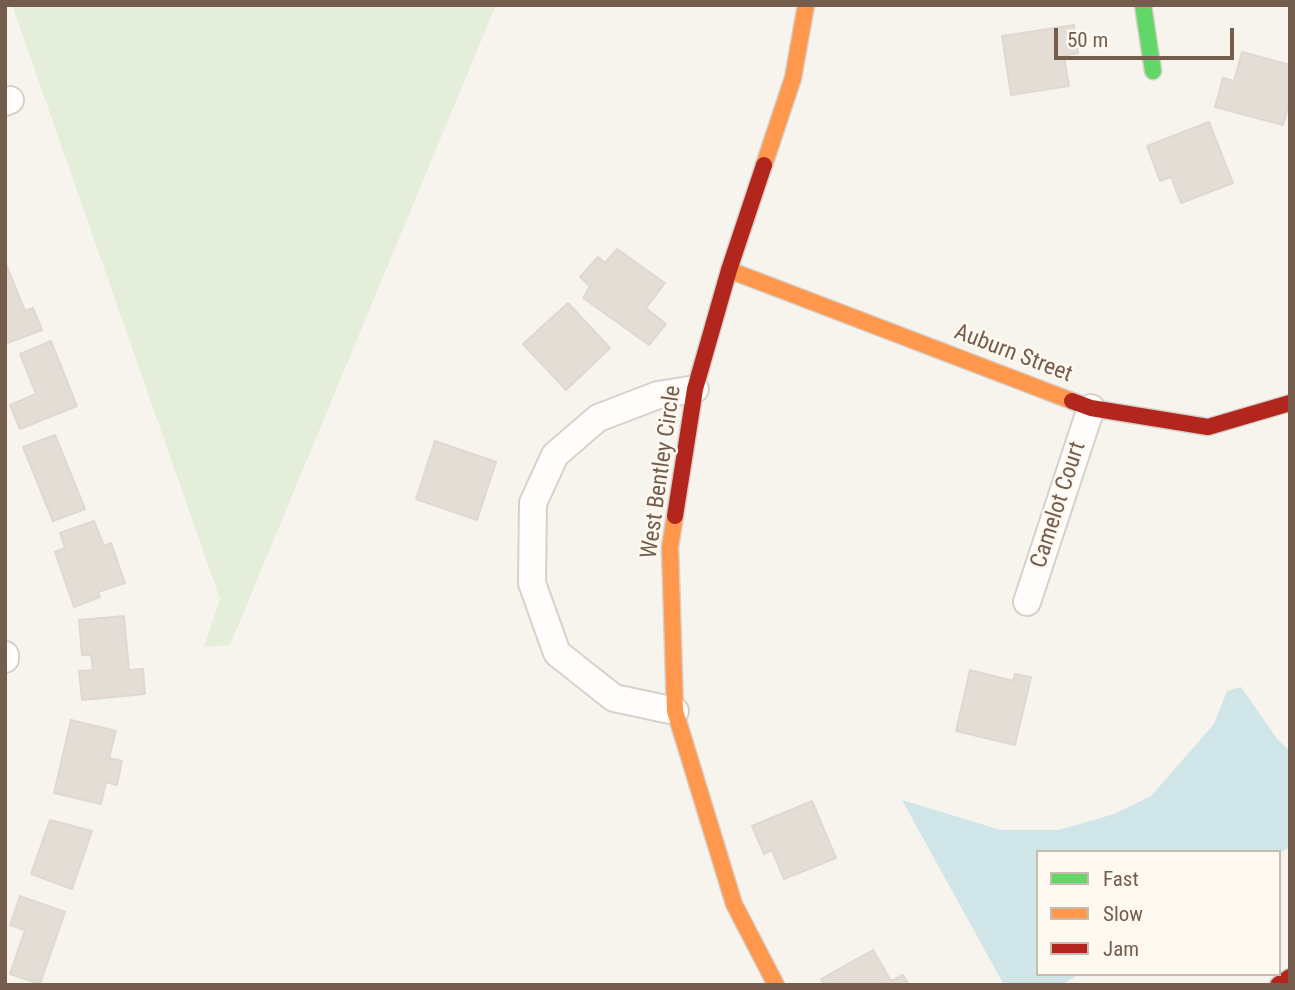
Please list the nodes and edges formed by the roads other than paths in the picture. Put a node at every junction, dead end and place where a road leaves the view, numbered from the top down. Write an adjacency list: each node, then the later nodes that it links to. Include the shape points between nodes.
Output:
1 (806, 5): 4 (street, West Bentley Circle, via 793,78)
2 (1143, 5): 3 (street)
3 (1153, 71)
4 (729, 270): 5 (street, West Bentley Circle); 7 (street, Auburn Street)
5 (695, 389): 9 (street, West Bentley Circle, via 670,547); 9 (street, via 658,395 598,418 555,455 533,503 532,583 558,653 614,698)
6 (1290, 403): 7 (street, Auburn Street, via 1208,427)
7 (1091, 408): 8 (street, Camelot Court)
8 (1027, 602)
9 (675, 711): 11 (street, West Bentley Circle, via 734,904)
10 (1290, 977): 12 (street)
11 (776, 985)
12 (1278, 985)

